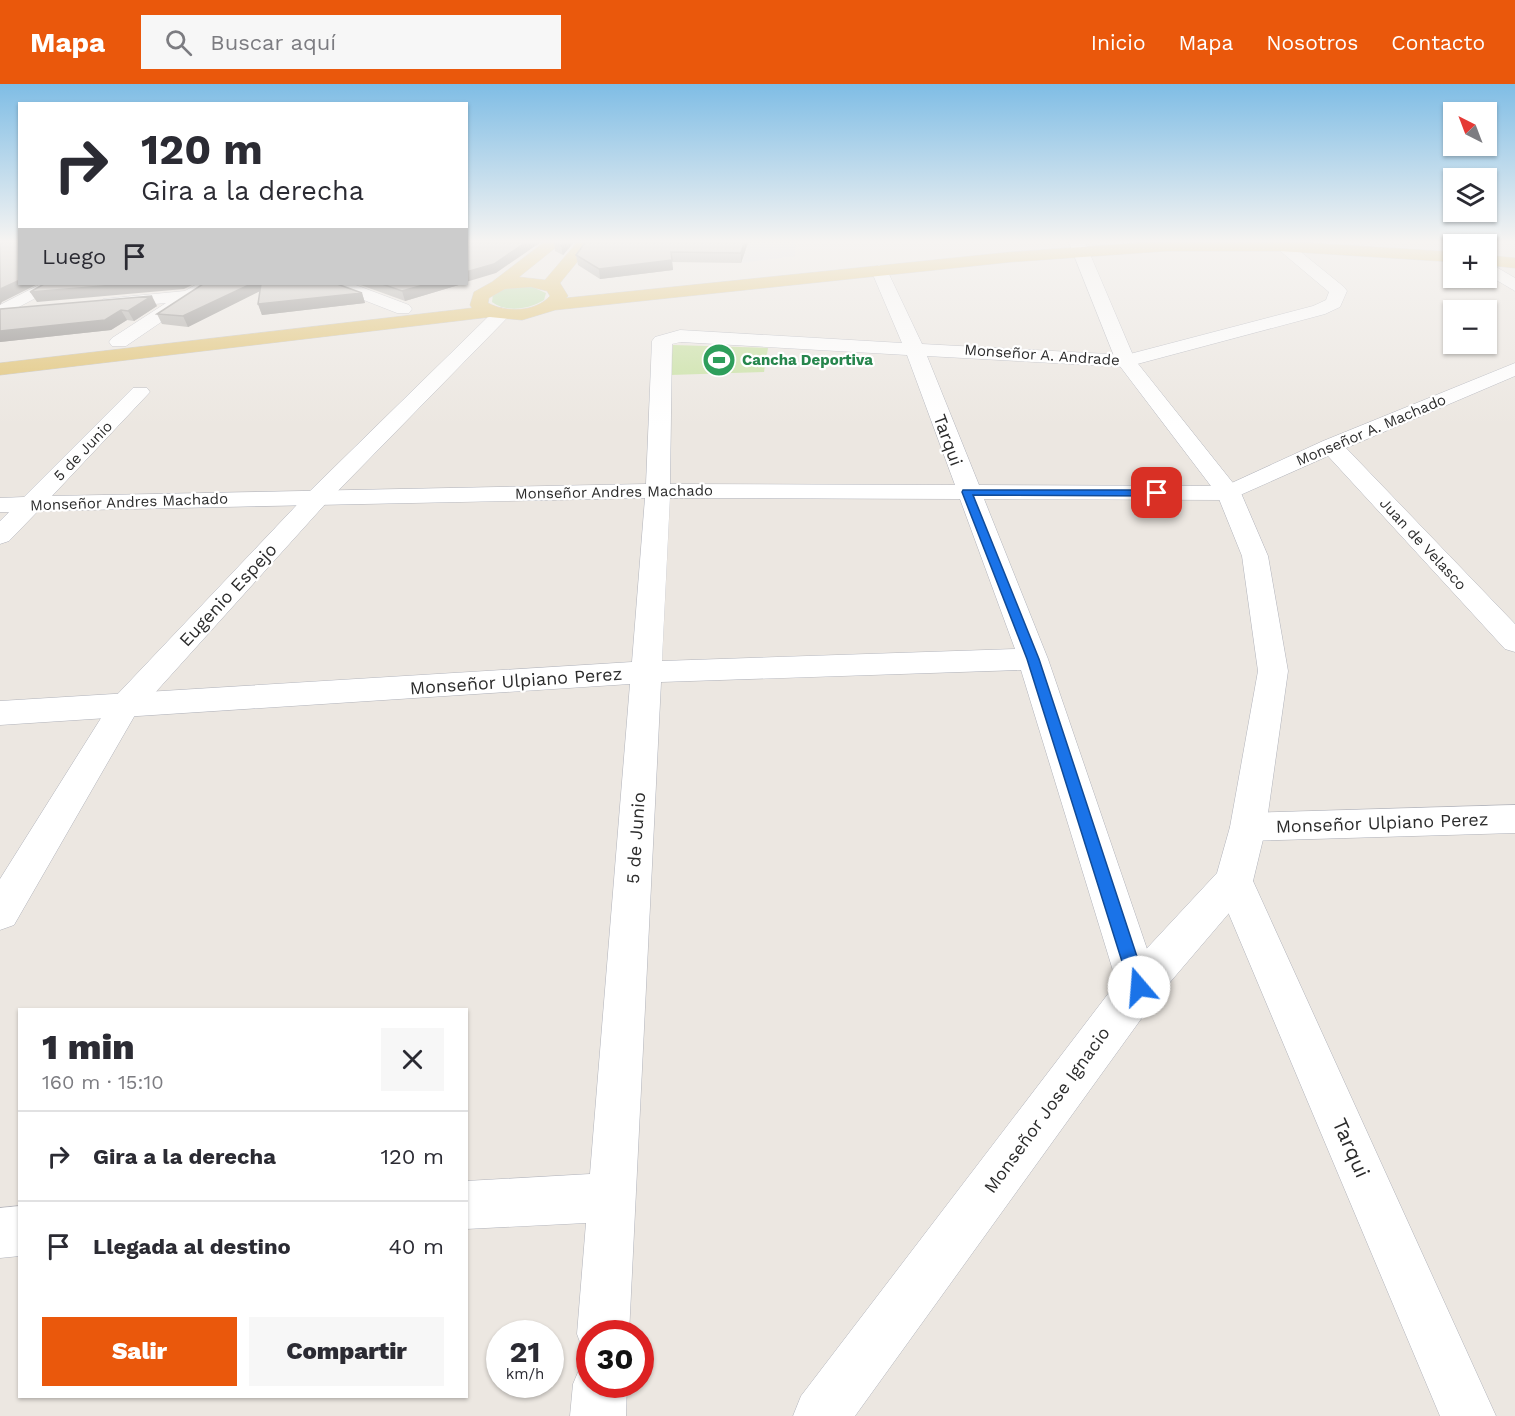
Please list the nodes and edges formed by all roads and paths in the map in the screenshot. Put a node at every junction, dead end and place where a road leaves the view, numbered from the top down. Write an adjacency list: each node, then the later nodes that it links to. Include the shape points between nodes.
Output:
1 (19, 302): 14 (street)
2 (124, 302): 11 (street)
3 (179, 302): 16 (street)
4 (395, 302): 12 (street)
5 (432, 302): 12 (main road)
6 (542, 302): 10 (main road, via 534,311)
7 (894, 302): 17 (street, Tarqui)
8 (1102, 302): 19 (street, Monseñor Jose Ignacio)
9 (1334, 302): 19 (street, Monseñor A. Andrade, via 1319,310)
10 (484, 303): 12 (main road); 20 (main road); 27 (street, Eugenio Espejo)
11 (94, 305)
12 (412, 308): 16 (main road)
13 (47, 309): 14 (street)
14 (0, 312)
15 (662, 341): 17 (street, Monseñor A. Andrade, via 680,336); 24 (street, 5 de Junio)
16 (119, 342): 18 (main road)
17 (914, 347): 19 (street, Monseñor A. Andrade); 25 (street, Tarqui)
18 (0, 356)
19 (1126, 361): 26 (street, Monseñor Jose Ignacio)
20 (0, 369)
21 (1515, 369): 23 (street, Monseñor A. Machado)
22 (140, 392): 29 (street, 5 de Junio)
23 (1331, 446): 26 (street, Monseñor A. Machado); 31 (street, Juan de Velasco)
24 (658, 491): 25 (street, Monseñor Andres Machado); 27 (street, Monseñor Andres Machado); 33 (street, 5 de Junio)
25 (967, 492): 26 (street, Monseñor Andres Machado); 32 (street, Tarqui)
26 (1229, 493): 37 (street, Monseñor Jose Ignacio, via 1255,556 1273,671)
27 (319, 496): 29 (street, Monseñor Andres Machado); 34 (street, Eugenio Espejo)
28 (0, 506): 29 (street, Monseñor Andres Machado)
29 (31, 506): 30 (street, 5 de Junio)
30 (0, 536)
31 (1515, 642)
32 (1033, 659): 33 (street, Monseñor Ulpiano Perez); 40 (street, Tarqui)
33 (646, 672): 34 (street, Monseñor Ulpiano Perez); 41 (street, 5 de Junio)
34 (124, 707): 35 (street, Monseñor Ulpiano Perez); 39 (street, Eugenio Espejo)
35 (0, 713)
36 (1515, 819): 37 (street, Monseñor Ulpiano Perez)
37 (1248, 827): 38 (street, Monseñor Jose Ignacio)
38 (1234, 881): 40 (street, Monseñor Jose Ignacio); 49 (street, Tarqui)
39 (0, 913)
40 (1139, 987): 48 (street, Monseñor Jose Ignacio)
41 (612, 1197): 42 (street); 45 (street, 5 de Junio)
42 (468, 1205)
43 (18, 1231): 44 (street)
44 (0, 1233)
45 (604, 1320)
46 (599, 1398): 47 (street)
47 (598, 1416)
48 (821, 1416)
49 (1468, 1416)

